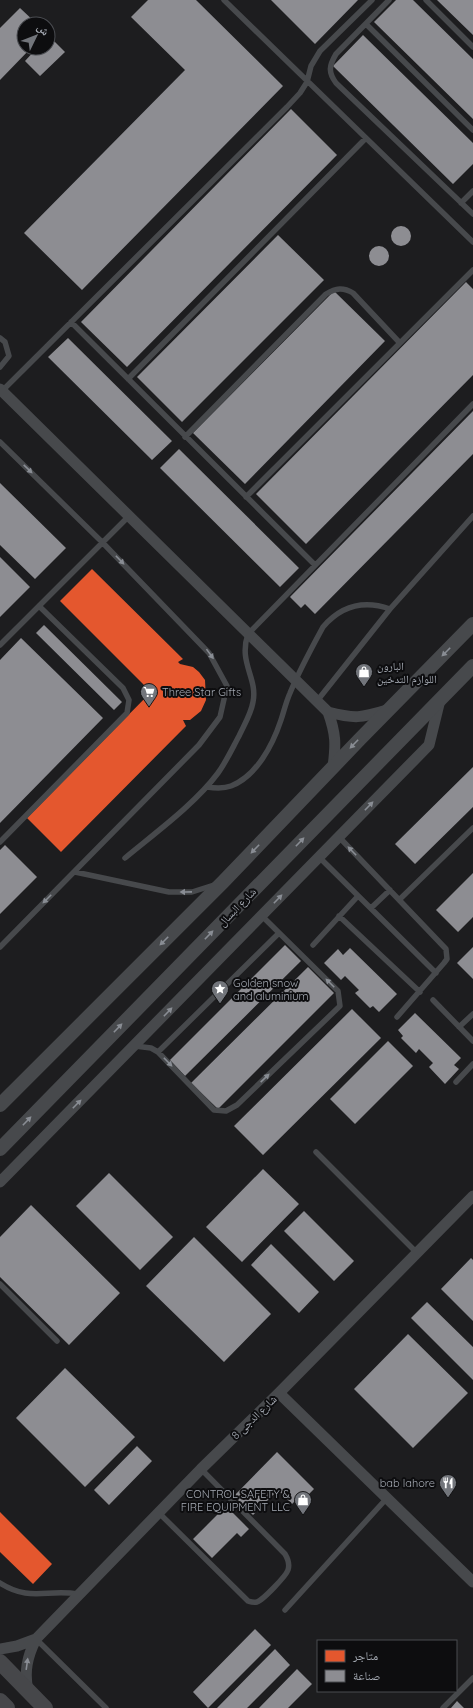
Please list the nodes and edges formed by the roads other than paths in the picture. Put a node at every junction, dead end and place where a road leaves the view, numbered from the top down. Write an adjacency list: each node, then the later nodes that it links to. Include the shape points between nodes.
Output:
1 (224, 0): 7 (lane)
2 (372, 0): 7 (lane, via 320,51 311,66)
3 (389, 0): 5 (lane)
4 (426, 0): 6 (lane)
5 (366, 24): 8 (lane); 11 (lane, via 336,54 330,64 330,75)
6 (473, 47)
7 (307, 82): 9 (lane); 15 (lane, via 287,107)
8 (473, 130)
9 (366, 138): 13 (lane); 19 (lane)
10 (473, 191): 11 (lane)
11 (461, 203): 12 (lane)
12 (473, 214)
13 (473, 242)
14 (473, 270): 17 (lane)
15 (71, 322): 19 (lane); 20 (lane)
16 (0, 338): 18 (lane, via 5,342 9,356)
17 (399, 342): 22 (lane, via 353,293 345,289 335,289 326,294); 24 (lane)
18 (0, 367)
19 (128, 379): 22 (lane)
20 (1, 390): 25 (street)
21 (473, 404): 28 (lane)
22 (185, 437): 24 (lane)
23 (0, 442): 27 (lane, one-way to 27)
24 (246, 497): 28 (lane)
25 (129, 516): 27 (lane); 32 (street)
26 (473, 516): 30 (lane)
27 (102, 542): 29 (lane); 47 (lane, one-way to 47, via 209,653 227,686 220,717 199,745)
28 (315, 565): 32 (lane)
29 (39, 606): 33 (lane); 44 (lane, via 123,688 129,700 127,713)
30 (390, 609): 35 (lane, via 369,604 338,612 322,627); 37 (lane)
31 (473, 624): 38 (street, one-way to 38)
32 (248, 634): 35 (street); 41 (lane, via 244,646 246,664 253,684 253,702 227,759)
33 (0, 646)
34 (473, 666): 36 (street, شارع البسال)
35 (296, 681): 37 (street); 41 (lane, via 269,748 258,766 231,786)
36 (440, 700): 43 (street, one-way to 36, via 429,745); 70 (street, شارع البسال, one-way to 36)
37 (317, 701): 39 (street)
38 (388, 710): 39 (street, via 351,718); 40 (street, one-way to 40)
39 (328, 712): 40 (street, via 335,731)
40 (333, 767): 48 (street, one-way to 48)
41 (206, 787): 46 (lane)
42 (473, 828): 51 (lane)
43 (339, 837): 45 (street); 49 (lane, one-way to 43)
44 (0, 842)
45 (319, 857): 50 (lane); 53 (street, one-way to 45)
46 (125, 858)
47 (75, 872): 48 (lane, one-way to 47, via 192,892 169,892); 57 (lane, one-way to 57)
48 (223, 882): 69 (street, one-way to 69)
49 (390, 890): 51 (lane); 52 (lane)
50 (358, 896): 52 (lane); 54 (lane)
51 (399, 900): 58 (lane, via 446,949 447,959)
52 (371, 908): 58 (lane)
53 (262, 916): 55 (lane); 65 (street, one-way to 53)
54 (339, 916): 56 (lane); 59 (lane)
55 (279, 933): 66 (lane); 66 (lane, one-way to 55, via 214,1110 226,1112 237,1106 340,1006 338,991)
56 (312, 945)
57 (0, 947)
58 (436, 973): 59 (lane)
59 (420, 992): 62 (lane)
60 (433, 1000): 63 (lane)
61 (473, 1014): 63 (lane)
62 (397, 1017)
63 (459, 1026): 64 (lane)
64 (473, 1041)
65 (134, 1046): 66 (lane, via 151,1048); 72 (street, one-way to 65)
66 (158, 1052)
67 (473, 1064): 68 (lane)
68 (456, 1082)
69 (0, 1105)
70 (0, 1149)
71 (316, 1152): 74 (lane)
72 (0, 1182)
73 (473, 1196): 74 (street, شارع الدجى 8)
74 (417, 1253): 77 (street, شارع الدجى 8)
75 (0, 1284): 76 (lane)
76 (57, 1341)
77 (279, 1393): 78 (street, شارع الدجى 8); 79 (street)
78 (201, 1469): 80 (street, شارع الدجى 8); 80 (lane, via 285,1554 288,1569 283,1577 259,1601 248,1601)
79 (387, 1498): 82 (street); 84 (lane)
80 (158, 1512): 83 (street, شارع الدجى 8)
81 (0, 1582): 83 (lane, via 21,1593)
82 (473, 1582)
83 (78, 1594): 85 (street, شارع الدجى 8)
84 (285, 1610)
85 (36, 1639): 86 (street, شارع الدجى 8); 89 (street, شارع الدجى 8, one-way to 85, via 27,1659); 93 (lane)
86 (0, 1649)
87 (0, 1662): 89 (main road)
88 (473, 1678): 94 (lane)
89 (28, 1691): 92 (main road)
90 (0, 1701): 91 (main road)
91 (7, 1708)
92 (45, 1708)
93 (106, 1708)
94 (443, 1708)

